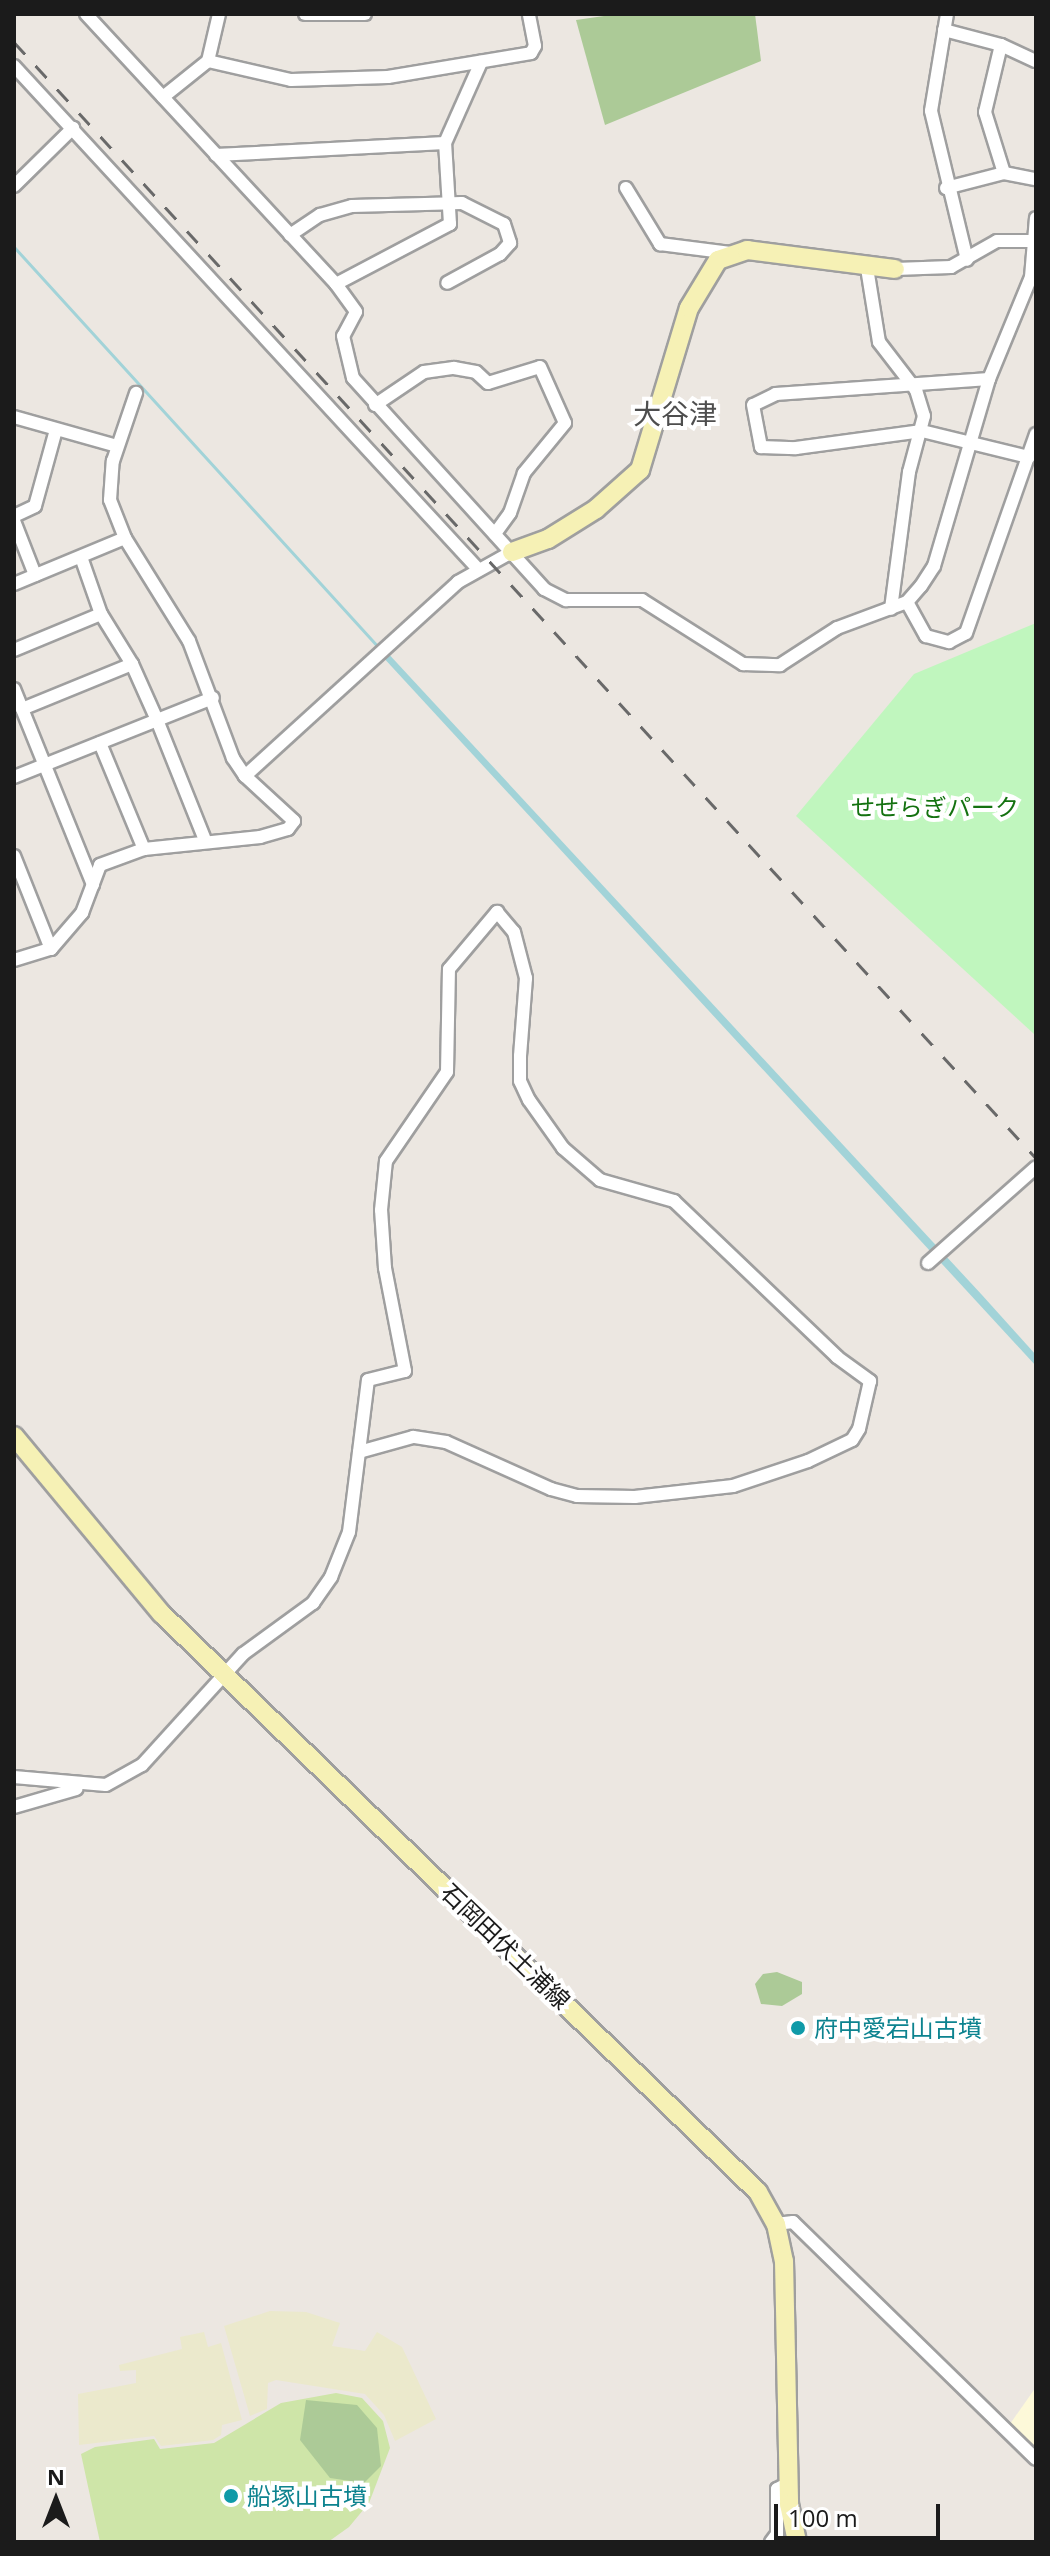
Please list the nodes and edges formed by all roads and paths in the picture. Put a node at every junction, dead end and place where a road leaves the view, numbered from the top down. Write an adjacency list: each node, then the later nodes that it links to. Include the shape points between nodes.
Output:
1 (86, 14): 13 (street)
2 (219, 14): 9 (street)
3 (305, 14): 4 (street)
4 (365, 14)
5 (529, 14): 11 (street, via 535,46 531,53)
6 (947, 14): 7 (street)
7 (944, 30): 8 (street); 21 (street, via 931,111)
8 (1001, 45): 10 (street); 17 (street, via 985,112)
9 (208, 61): 11 (street, via 291,80 340,82); 13 (street)
10 (1036, 61)
11 (481, 62): 15 (street)
12 (14, 66): 14 (street)
13 (163, 97): 16 (street)
14 (73, 128): 19 (street); 48 (street)
15 (445, 143): 16 (street); 22 (street)
16 (216, 155): 24 (street)
17 (1004, 173): 18 (street); 21 (street)
18 (1036, 179)
19 (14, 186)
20 (626, 188): 26 (street, via 660,244)
21 (946, 188): 27 (street)
22 (451, 204): 24 (street, via 352,206 320,215); 30 (street, via 493,215 504,224 510,243 484,266); 31 (street, via 450,224)
23 (1036, 218): 25 (street)
24 (290, 235): 31 (street)
25 (1033, 241): 27 (street, via 997,241); 32 (street, via 1031,277)
26 (730, 253): 28 (main road, via 770,252); 46 (main road, via 718,260 698,288 647,454 631,482 548,539)
27 (967, 260): 29 (street, via 943,268)
28 (867, 268): 29 (main road); 33 (street, via 879,342)
29 (895, 269)
30 (447, 283)
31 (336, 284): 35 (street, via 356,312 343,336 346,361)
32 (989, 379): 33 (street); 40 (street)
33 (909, 382): 38 (street, via 922,404); 38 (street, via 776,394 753,405 761,447 796,448)
34 (136, 393): 41 (street)
35 (375, 405): 44 (street); 44 (street, via 424,372 454,368 476,372 488,383 540,367 565,423 524,473 510,513)
36 (14, 417): 37 (street)
37 (56, 430): 41 (street); 43 (street, via 35,506)
38 (922, 431): 40 (street); 52 (street, via 909,472)
39 (1036, 434): 42 (street)
40 (971, 439): 42 (street); 51 (street, via 934,566)
41 (117, 446): 45 (street, via 110,500)
42 (1029, 457): 51 (street, via 966,633 949,642 926,636)
43 (14, 519): 49 (street)
44 (495, 534): 46 (street)
45 (125, 538): 47 (street); 57 (street, via 189,641)
46 (512, 552): 48 (street); 52 (street, via 555,596 642,600 743,664 767,668 837,628)
47 (81, 557): 49 (street); 53 (street)
48 (477, 568): 62 (street)
49 (35, 575): 50 (street)
50 (14, 584)
51 (907, 602): 52 (street)
52 (891, 609)
53 (101, 614): 54 (street); 55 (street)
54 (14, 650)
55 (132, 664): 58 (street); 59 (street)
56 (14, 689): 58 (street)
57 (213, 698): 59 (street); 62 (street, via 233,758)
58 (22, 709): 61 (street)
59 (157, 720): 60 (street); 64 (street)
60 (100, 743): 61 (street); 65 (street)
61 (45, 765): 63 (street); 67 (street)
62 (245, 776): 64 (street, via 294,821 288,829 260,837)
63 (14, 777)
64 (205, 840): 65 (street)
65 (144, 849): 67 (street, via 100,865)
66 (14, 856): 68 (street)
67 (93, 885): 68 (street, via 82,913)
68 (51, 949): 69 (street)
69 (14, 960)
70 (1036, 1167): 71 (street)
71 (930, 1261)
72 (14, 1436): 74 (main road, 石岡田伏土浦線, via 142,1592)
73 (359, 1452): 73 (street, via 368,1380 405,1371 385,1268 381,1210 386,1161 447,1072 449,969 497,912 514,932 526,978 520,1081 529,1100 563,1148 600,1180 674,1201 837,1357 870,1381 859,1429 852,1440 808,1461 733,1486 635,1497 577,1496 551,1489 493,1460 435,1440 400,1439); 74 (street, via 349,1532 331,1577 313,1603 243,1654)
74 (226, 1678): 76 (street, via 142,1765 106,1785); 78 (main road, 石岡田伏土浦線, via 747,2180)
75 (14, 1777): 76 (street)
76 (83, 1787): 77 (street)
77 (14, 1807)
78 (776, 2224): 79 (street, via 793,2222); 80 (main road, 石岡田伏土浦線, via 787,2283)
79 (1036, 2459)
80 (789, 2483): 81 (street, via 777,2489 777,2534); 82 (main road, 石岡田伏土浦線)
81 (771, 2542)
82 (797, 2542)

